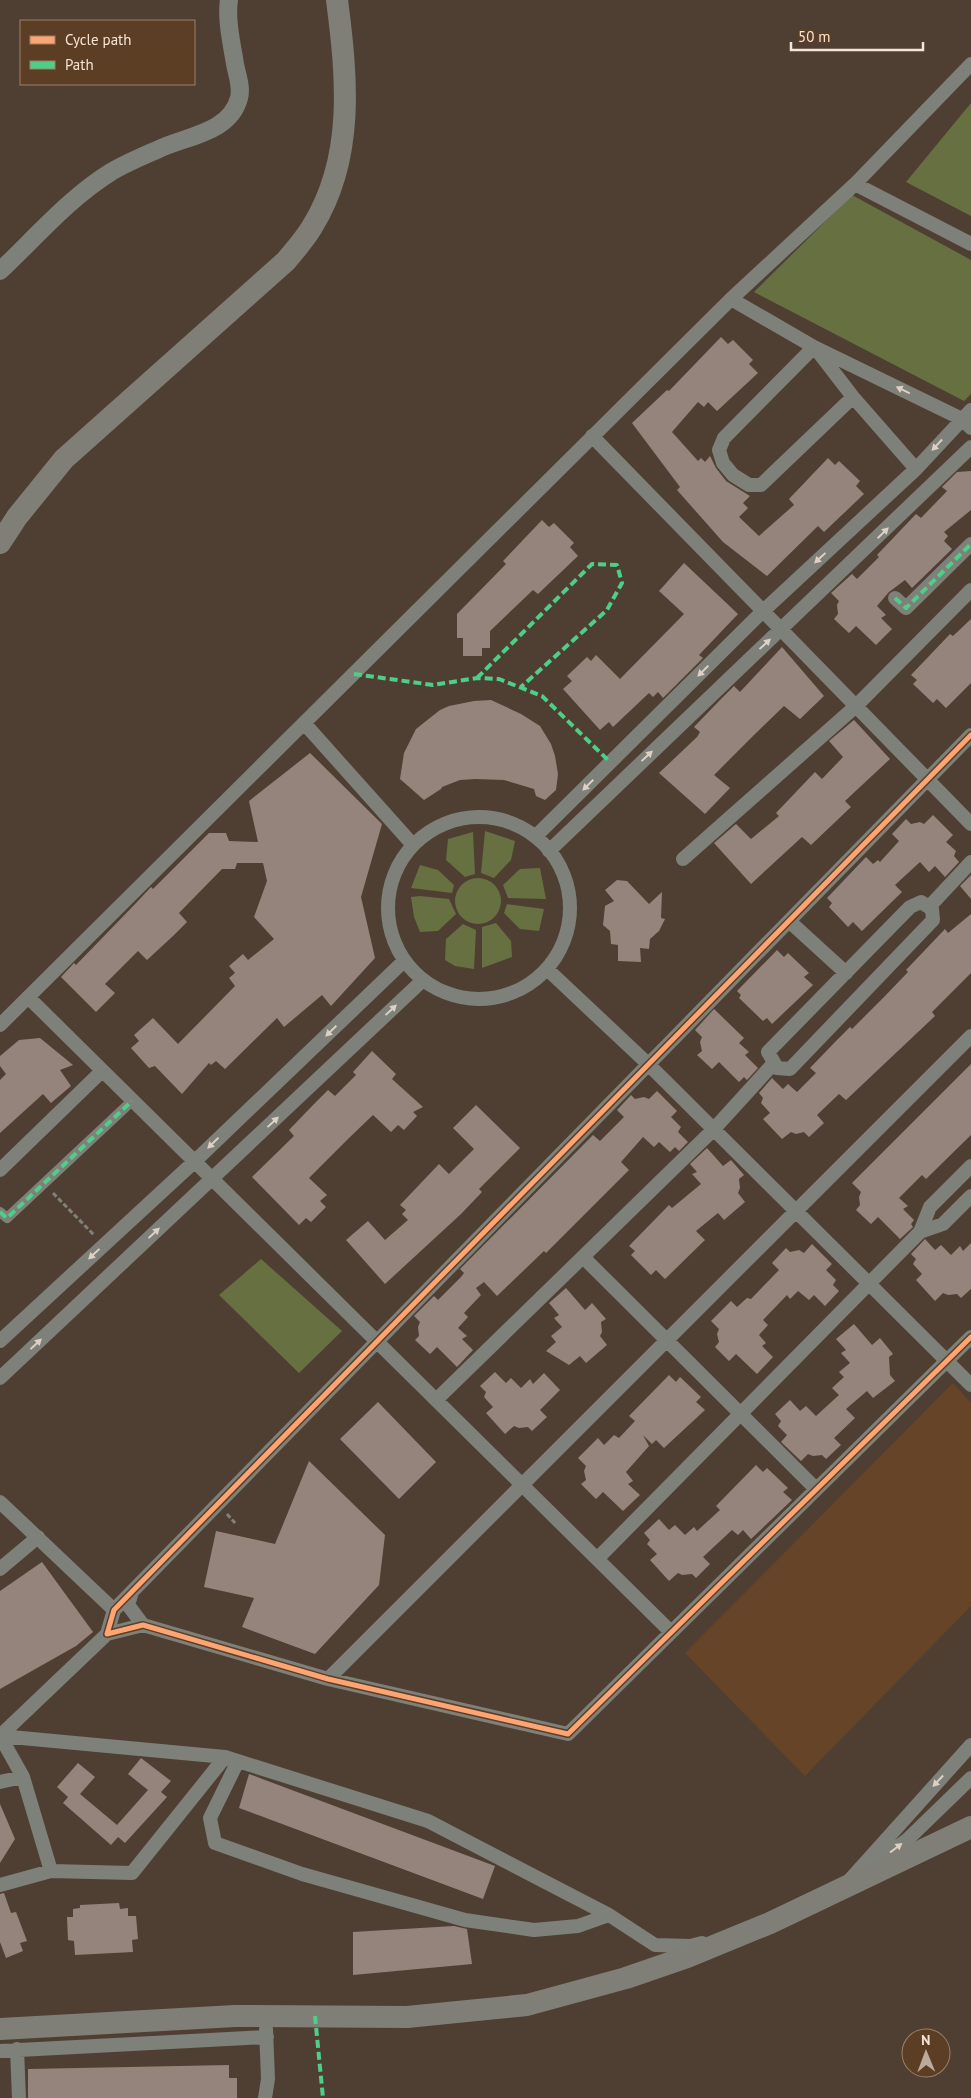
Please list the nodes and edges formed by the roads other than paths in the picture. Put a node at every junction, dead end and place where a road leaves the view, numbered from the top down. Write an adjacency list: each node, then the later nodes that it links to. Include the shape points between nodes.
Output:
1 (229, 0): 6 (street, via 230,33 240,87 240,97 229,117 196,136 160,148 111,172 72,203)
2 (336, 0): 14 (main road, via 346,118 344,142 328,199 312,228 286,261 64,460)
3 (971, 64): 4 (street)
4 (855, 184): 5 (street); 7 (street)
5 (971, 244)
6 (0, 271)
7 (731, 299): 8 (street); 11 (street)
8 (814, 347): 9 (street); 9 (street, via 724,438 719,450 723,463 733,475 750,485 761,484); 10 (street, one-way to 8)
9 (853, 397): 13 (street)
10 (968, 419): 13 (street, one-way to 13)
11 (592, 436): 18 (street); 21 (street)
12 (971, 447): 19 (street, one-way to 12)
13 (916, 469): 18 (street, one-way to 18)
14 (0, 543)
15 (971, 544): 17 (street, via 906,608)
16 (971, 590): 20 (street)
17 (895, 598)
18 (763, 611): 19 (street); 23 (street, one-way to 23)
19 (781, 630): 20 (street); 24 (street, one-way to 19)
20 (856, 706): 25 (street); 30 (street)
21 (304, 723): 28 (street); 38 (street)
22 (971, 735): 25 (street)
23 (610, 762): 24 (street); 27 (street, one-way to 27)
24 (626, 776): 29 (street)
25 (928, 779): 26 (street); 33 (street)
26 (971, 824)
27 (537, 835): 28 (street, via 498,819 471,817 444,823); 29 (street)
28 (413, 845): 34 (street, via 402,857 388,898 393,942)
29 (549, 851): 35 (street, via 567,884 570,907 568,929)
30 (683, 859)
31 (971, 862): 32 (street)
32 (928, 906): 36 (street, via 920,902 910,907); 41 (street, via 932,909 933,920 790,1070 777,1068)
33 (789, 921): 36 (street); 42 (street)
34 (404, 961): 37 (street); 46 (street, one-way to 46)
35 (547, 969): 37 (street, via 526,986 491,998 473,999 447,994); 42 (street)
36 (846, 972): 41 (street, via 768,1052)
37 (423, 980): 49 (street, one-way to 37)
38 (28, 997): 39 (street); 43 (street)
39 (0, 1025)
40 (971, 1036): 51 (street)
41 (774, 1063): 45 (street)
42 (648, 1064): 45 (street); 59 (street)
43 (102, 1071): 44 (street); 48 (street)
44 (132, 1101): 46 (street); 52 (street, via 6,1218)
45 (713, 1130): 51 (street); 54 (street)
46 (194, 1162): 49 (street); 58 (street, one-way to 58)
47 (971, 1166): 53 (street, via 930,1207)
48 (0, 1170)
49 (212, 1179): 59 (street); 61 (street, one-way to 49)
50 (971, 1196): 53 (street, via 943,1224)
51 (796, 1211): 55 (street); 57 (street)
52 (0, 1212)
53 (920, 1232): 55 (street)
54 (583, 1257): 57 (street); 63 (street)
55 (869, 1284): 60 (street); 64 (street)
56 (971, 1336): 60 (street)
57 (668, 1340): 64 (street); 65 (street)
58 (0, 1341)
59 (377, 1342): 63 (street); 71 (street)
60 (946, 1361): 62 (street); 66 (street)
61 (0, 1378)
62 (971, 1384)
63 (436, 1400): 65 (street)
64 (740, 1415): 66 (street); 69 (street)
65 (523, 1485): 69 (street); 76 (street)
66 (816, 1490): 74 (street)
67 (0, 1502): 68 (street)
68 (38, 1537): 70 (street); 72 (street)
69 (597, 1559): 74 (street)
70 (0, 1569)
71 (132, 1592): 72 (street); 73 (street, via 128,1605)
72 (114, 1610): 75 (street)
73 (143, 1625): 75 (street); 76 (street)
74 (671, 1632): 76 (street, via 568,1734)
75 (107, 1634): 77 (street)
76 (328, 1679)
77 (0, 1736)
78 (971, 1745): 86 (street, one-way to 86)
79 (232, 1759): 80 (street, via 0,1736); 84 (street, via 132,1873); 87 (street, via 428,1821); 87 (street, via 210,1818 215,1843 302,1874 465,1920 534,1930 578,1926)
80 (23, 1777): 82 (street); 84 (street)
81 (971, 1778): 86 (street, one-way to 81, via 908,1839)
82 (0, 1782)
83 (971, 1827): 86 (main road)
84 (51, 1871): 85 (street)
85 (0, 1885)
86 (843, 1888): 88 (main road)
87 (610, 1915): 88 (street, via 655,1945 690,1946)
88 (770, 1923): 89 (main road, via 626,1978 527,2005)
89 (266, 2027): 90 (main road); 91 (street); 94 (street, via 268,2079)
90 (0, 2029)
91 (17, 2050): 92 (street); 93 (street)
92 (0, 2051)
93 (19, 2098)
94 (265, 2098)

